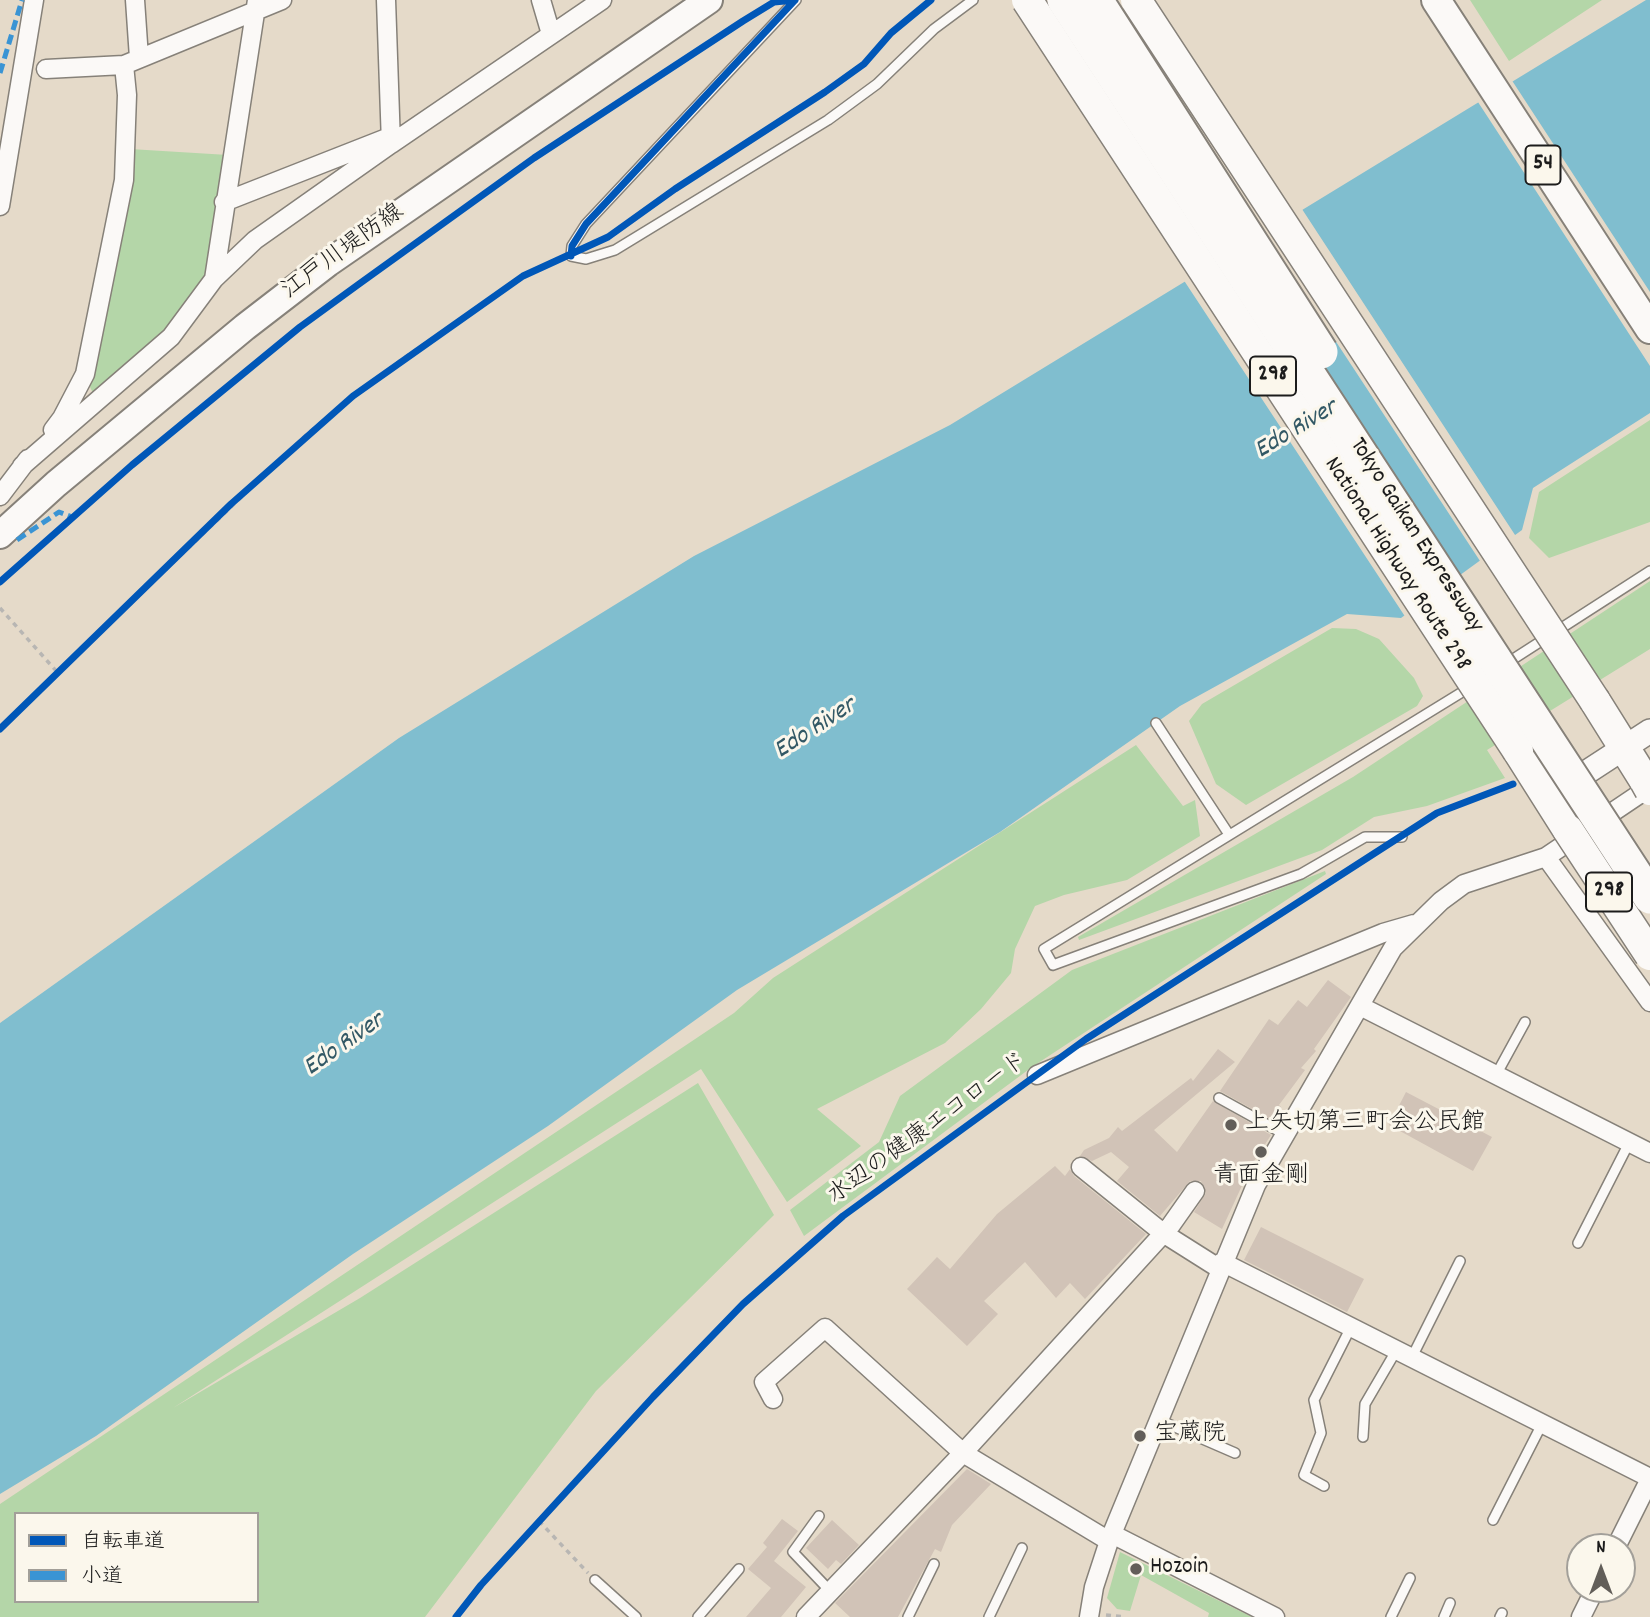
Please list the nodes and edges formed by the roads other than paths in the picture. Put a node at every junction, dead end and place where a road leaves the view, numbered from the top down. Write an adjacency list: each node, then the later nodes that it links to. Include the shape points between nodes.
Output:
1 (34, 0): 21 (street)
2 (135, 0): 17 (street)
3 (282, 0): 15 (street)
4 (386, 0): 19 (street)
5 (541, 0): 16 (street)
6 (601, 0): 16 (street)
7 (709, 0): 26 (main road, 江戸川堤防線, via 328,263 56,484)
8 (796, 0): 9 (lane, via 586,224 571,256 600,257 615,250 828,120 877,84)
9 (972, 0)
10 (1027, 0): 32 (highway, National Highway Route 298 / 298, bridge)
11 (1064, 0): 37 (highway, Tokyo Gaikan Expressway, bridge)
12 (1096, 0): 36 (highway, Tokyo Gaikan Expressway, bridge)
13 (1136, 0): 30 (highway, bridge)
14 (1436, 0): 23 (main road, 54)
15 (257, 5): 17 (street); 20 (street)
16 (551, 34): 19 (street)
17 (132, 62): 18 (street); 24 (street, via 124,180 85,374 62,418)
18 (46, 69)
19 (391, 141): 20 (street); 22 (street, via 255,240)
20 (224, 202): 22 (street)
21 (0, 206)
22 (214, 279): 24 (street, via 171,337)
23 (1650, 330)
24 (22, 466): 25 (street)
25 (0, 496)
26 (0, 535)
27 (1650, 571): 33 (lane, via 1439,707)
28 (1156, 723): 33 (lane)
29 (1650, 731): 30 (street)
30 (1624, 748): 31 (highway); 32 (street)
31 (1648, 786): 35 (street)
32 (1547, 799): 39 (highway, National Highway Route 298 / 298, bridge)
33 (1228, 832): 34 (lane, via 1044,949 1053,965 1301,874 1365,837)
34 (1402, 837)
35 (1546, 857): 38 (street, via 1464,884); 40 (street)
36 (1650, 861)
37 (1650, 897)
38 (1419, 922): 41 (street, via 1394,948); 43 (street)
39 (1650, 955)
40 (1650, 1002)
41 (1360, 1006): 44 (street); 46 (street)
42 (1525, 1022): 44 (lane)
43 (1038, 1074)
44 (1496, 1074): 47 (street)
45 (1219, 1098): 46 (lane)
46 (1284, 1134): 54 (street)
47 (1629, 1143): 48 (street); 52 (lane)
48 (1650, 1153)
49 (1081, 1167): 51 (street)
50 (1195, 1191): 51 (street)
51 (1163, 1233): 54 (street); 61 (street)
52 (1578, 1243)
53 (1460, 1261): 56 (lane)
54 (1221, 1266): 55 (street); 58 (street)
55 (1351, 1327): 56 (street); 64 (lane, via 1314,1400 1321,1433 1304,1475)
56 (1403, 1355): 59 (street); 60 (lane, via 1365,1404)
57 (774, 1399): 61 (street, via 764,1382 825,1328)
58 (1158, 1420): 62 (lane); 68 (street)
59 (1542, 1424): 63 (street); 66 (lane)
60 (1363, 1437)
61 (963, 1453): 68 (street); 74 (street)
62 (1235, 1453)
63 (1650, 1478): 67 (street)
64 (1324, 1486)
65 (820, 1516): 74 (lane, via 793,1552)
66 (1493, 1520)
67 (1623, 1533)
68 (1110, 1537): 81 (street); 82 (street)
69 (1022, 1548): 80 (lane)
70 (934, 1564): 79 (lane)
71 (739, 1569): 77 (lane)
72 (1410, 1578): 83 (lane)
73 (595, 1580): 76 (lane)
74 (831, 1592): 78 (street)
75 (1451, 1603): 84 (lane)
76 (636, 1617)
77 (698, 1617)
78 (806, 1617)
79 (908, 1617)
80 (989, 1617)
81 (1089, 1617)
82 (1275, 1617)
83 (1391, 1617)
84 (1444, 1617)

